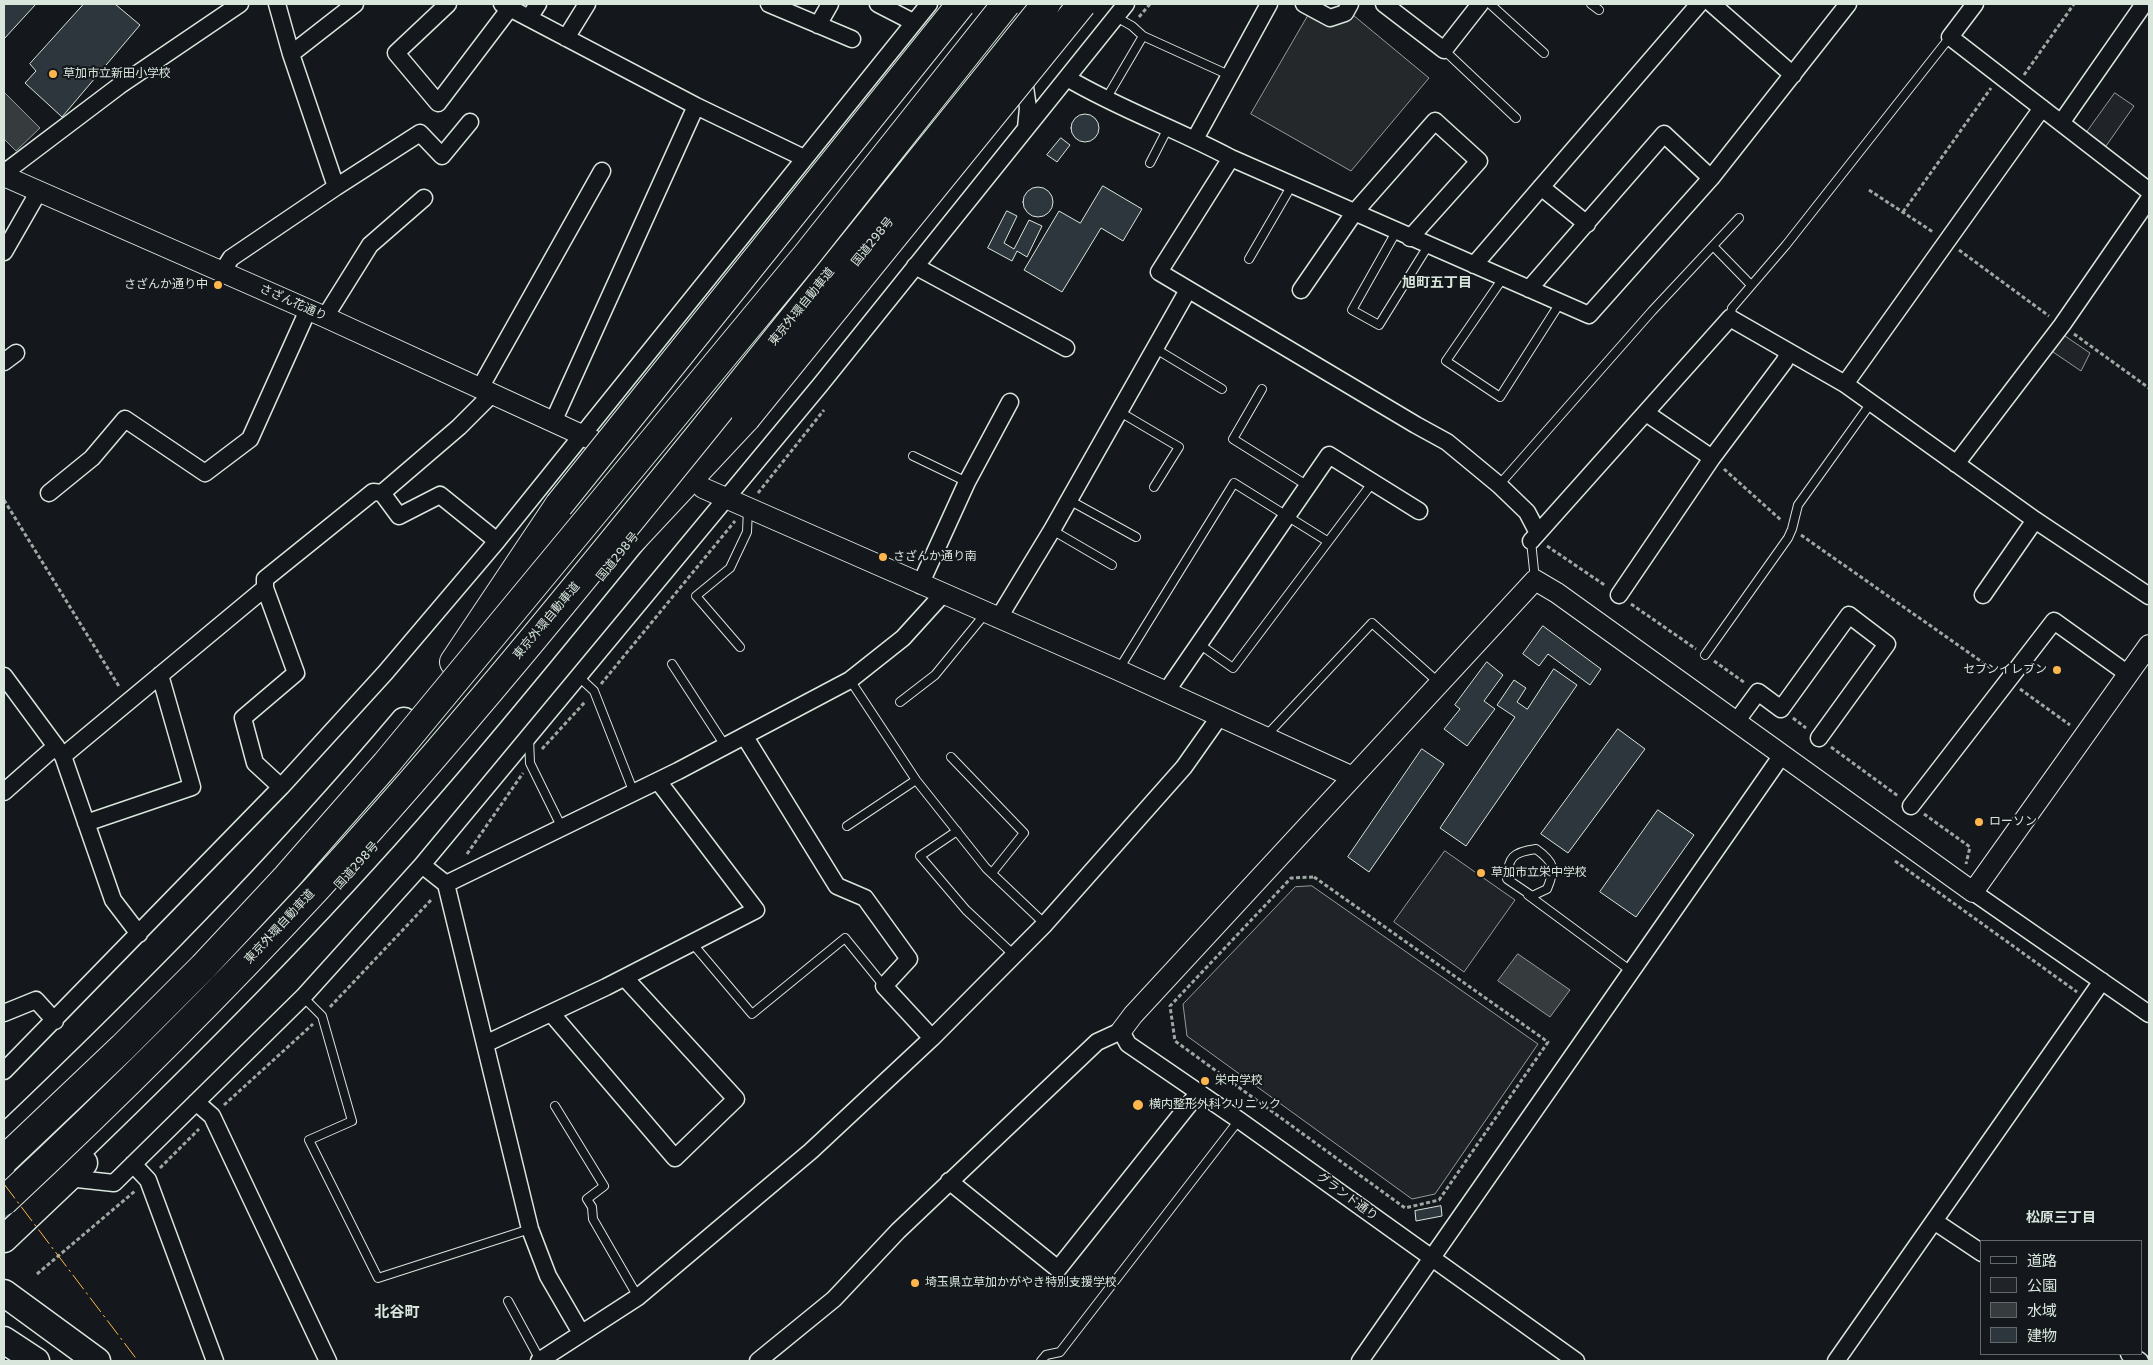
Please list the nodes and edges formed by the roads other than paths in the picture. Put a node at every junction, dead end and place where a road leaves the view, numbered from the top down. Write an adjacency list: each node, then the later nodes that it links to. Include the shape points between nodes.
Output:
1 (240, 4): 60 (street, via 119,86)
2 (277, 4): 42 (street)
3 (355, 4): 42 (street)
4 (448, 4): 30 (street, via 396,54 438,103)
5 (538, 4): 33 (street)
6 (587, 4): 38 (street)
7 (769, 4): 35 (street)
8 (830, 4): 35 (street)
9 (878, 4): 34 (street)
10 (929, 4): 34 (street)
11 (961, 4): 137 (highway, bridge, via 560,505)
12 (986, 4): 137 (highway, via 771,274)
13 (1006, 4): 196 (highway, bridge, via 800,264 379,772 203,967)
14 (1046, 4): 200 (highway, 東京外環自動車道, bridge, via 641,507 418,774 225,986)
15 (1064, 4): 43 (highway, 国道298号)
16 (1082, 4): 123 (highway, bridge, via 746,418)
17 (1126, 4): 32 (street)
18 (1269, 4): 45 (street)
19 (1304, 4): 20 (street, via 1330,18 1345,13)
20 (1350, 4)
21 (1384, 4): 40 (street)
22 (1480, 4): 40 (street)
23 (1490, 4): 41 (lane)
24 (1591, 4): 31 (lane)
25 (1699, 4): 64 (street)
26 (1712, 4): 44 (street)
27 (1848, 4): 44 (street)
28 (1975, 4): 37 (street)
29 (2144, 4): 52 (street)
30 (506, 6): 33 (street)
31 (1598, 10)
32 (1116, 17): 36 (lane); 46 (street)
33 (529, 18): 38 (street)
34 (913, 22): 56 (street)
35 (818, 24): 39 (street)
36 (1143, 36): 45 (lane); 47 (lane)
37 (1950, 37): 49 (street); 81 (lane)
38 (566, 38): 48 (street)
39 (852, 39)
40 (1444, 50): 50 (lane)
41 (1544, 53)
42 (291, 54): 63 (street)
43 (1020, 58): 53 (street, via 1028,108); 123 (highway, 国道298号)
44 (1793, 75): 61 (street)
45 (1231, 76): 55 (street)
46 (1066, 78): 47 (street); 53 (street)
47 (1106, 99): 54 (street)
48 (696, 106): 56 (street); 99 (street)
49 (2042, 108): 52 (street); 91 (street)
50 (1516, 118)
51 (470, 122): 63 (street, via 442,156 420,132)
52 (2061, 123): 66 (street)
53 (1026, 128): 78 (street)
54 (1168, 128): 55 (street); 58 (lane)
55 (1195, 139): 57 (street)
56 (804, 158): 100 (street)
57 (1231, 158): 62 (street); 83 (street, via 1159,272)
58 (1150, 163)
59 (602, 172): 94 (street)
60 (4, 174): 65 (street, さざん花通り)
61 (1711, 178): 71 (street, via 1664,134); 85 (street, via 1589,315)
62 (1292, 186): 69 (street); 76 (lane)
63 (336, 187): 79 (street, via 231,258)
64 (1541, 187): 71 (street); 77 (street)
65 (39, 190): 75 (street); 79 (street, さざん花通り)
66 (2149, 191)
67 (424, 198): 86 (street, via 370,245)
68 (2149, 199): 103 (street, via 2062,325)
69 (1354, 213): 72 (street); 72 (street, via 1435,121 1479,161); 84 (street)
70 (1739, 218): 74 (lane)
71 (1587, 224): 82 (street)
72 (1403, 235): 73 (street); 73 (lane, via 1352,310 1379,325)
73 (1428, 246): 77 (street)
74 (1713, 246): 81 (lane); 106 (lane)
75 (4, 252)
76 (1249, 259)
77 (1474, 265): 80 (street)
78 (915, 266): 88 (street); 112 (street)
79 (222, 272): 86 (street, さざん花通り)
80 (1503, 278): 82 (street); 85 (lane, via 1446,361 1500,397)
81 (1751, 285): 87 (lane, via 1732,308)
82 (1529, 289): 85 (street)
83 (1188, 290): 89 (street); 106 (street, via 1447,442)
84 (1301, 290)
85 (1560, 303)
86 (316, 314): 94 (street, さざん花通り); 110 (street, via 250,439 205,472 125,419 92,458)
87 (1730, 318): 90 (street); 98 (street)
88 (1066, 348)
89 (1156, 349): 92 (lane); 97 (street)
90 (1789, 352): 91 (street); 102 (street)
91 (1845, 384): 96 (street)
92 (1222, 389)
93 (1262, 389): 107 (lane, via 1233,439)
94 (486, 391): 99 (street, さざん花通り); 111 (street, via 459,427)
95 (1010, 402): 104 (street)
96 (1871, 403): 103 (street); 136 (lane, via 1798,505 1792,529)
97 (1120, 412): 108 (lane, via 1179,447); 113 (street)
98 (1646, 413): 102 (street); 120 (street)
99 (553, 422): 100 (street, さざん花通り)
100 (589, 438): 121 (street)
101 (913, 456): 104 (lane)
102 (1712, 458): 129 (street)
103 (1956, 464): 117 (street)
104 (967, 482): 126 (street)
105 (1372, 482): 107 (street, via 1329,455); 115 (street); 122 (lane)
106 (1499, 485): 120 (street, via 1527,512)
107 (1308, 486): 116 (street)
108 (1154, 487)
109 (703, 488): 112 (street)
110 (49, 493)
111 (382, 493): 121 (street, via 399,516 440,495); 127 (street, via 373,492 265,579)
112 (728, 498): 114 (street); 143 (street)
113 (1070, 500): 118 (street); 119 (lane)
114 (748, 507): 126 (street); 135 (lane, via 747,532 730,568 696,596)
115 (1419, 511)
116 (1288, 515): 122 (lane); 133 (street); 139 (lane, via 1234,483)
117 (2035, 520): 130 (street); 131 (street)
118 (1052, 530): 124 (lane); 132 (street)
119 (1136, 537)
120 (1535, 537): 125 (lane)
121 (497, 541): 161 (street)
122 (1327, 541): 133 (lane, via 1234,668)
123 (631, 542): 198 (highway, 国道298号, via 352,885 272,974)
124 (1112, 565)
125 (1535, 580): 145 (street); 149 (street)
126 (920, 585): 128 (street)
127 (265, 588): 140 (street); 161 (street, via 296,673 244,718 255,763)
128 (942, 595): 132 (street); 144 (street, via 903,638)
129 (1619, 595)
130 (1983, 595)
131 (2149, 596)
132 (992, 616): 139 (street); 147 (lane, via 935,675)
133 (1199, 644): 146 (street)
134 (2149, 644): 141 (street)
135 (740, 647)
136 (1705, 655)
137 (454, 662): 195 (highway, via 382,747 279,846)
138 (672, 664): 154 (lane)
139 (1118, 670): 146 (street)
140 (160, 674): 155 (street, via 128,702); 165 (street, via 192,787)
141 (2128, 674): 164 (street, via 2054,621); 173 (street)
142 (4, 676): 155 (street)
143 (579, 677): 150 (street); 163 (lane, via 594,692)
144 (850, 680): 151 (street); 159 (lane)
145 (1440, 683): 152 (lane, via 1372,623); 158 (street)
146 (1166, 692): 148 (street)
147 (900, 702)
148 (1220, 716): 152 (street); 174 (street, via 1184,767)
149 (1736, 722): 153 (street, via 1758,692 1782,709 1849,615 1887,644); 156 (street)
150 (528, 736): 167 (lane, via 530,763); 169 (street)
151 (745, 737): 154 (street); 181 (street, via 837,886 865,898 909,959)
152 (1265, 737): 158 (street)
153 (1819, 738)
154 (726, 746): 160 (street)
155 (60, 751): 162 (street); 165 (street)
156 (1782, 756): 173 (street); 178 (street)
157 (951, 757): 170 (lane, via 1024,833)
158 (1353, 777): 187 (street, via 1133,1015)
159 (916, 780): 166 (lane); 168 (lane)
160 (658, 781): 163 (street); 176 (street, via 756,910)
161 (281, 787): 175 (street)
162 (4, 792)
163 (634, 792): 167 (street)
164 (1911, 806)
165 (86, 823): 175 (street, via 113,900)
166 (847, 826)
167 (562, 828): 171 (street)
168 (957, 831): 170 (lane); 177 (lane, via 920,856 966,910)
169 (422, 865): 171 (street); 182 (street)
170 (992, 873): 174 (lane)
171 (446, 884): 189 (street)
172 (1519, 889): 172 (lane, via 1507,879 1508,863 1520,851 1536,849 1549,858 1554,874 1547,889 1532,896); 178 (lane)
173 (1973, 892): 180 (street)
174 (1046, 924): 177 (street)
175 (139, 934): 186 (street)
176 (692, 943): 179 (street); 181 (lane, via 752,1014 845,938)
177 (1015, 956): 188 (street)
178 (1631, 971): 205 (street)
179 (625, 978): 184 (street); 184 (street, via 736,1099 675,1158)
180 (2102, 981): 185 (street); 201 (street)
181 (884, 986): 188 (street)
182 (303, 997): 192 (street); 202 (lane, via 322,1016 352,1121 308,1140 378,1278)
183 (4, 1013): 186 (street, via 36,1000)
184 (551, 1014): 189 (street)
185 (2149, 1014)
186 (54, 1021): 190 (street)
187 (1122, 1032): 191 (street, グランド通り, via 1128,1044); 199 (street, via 1097,1042)
188 (932, 1038): 207 (street, via 811,1151)
189 (485, 1044): 202 (street)
190 (4, 1071)
191 (1199, 1092): 194 (street, グランド通り); 199 (street, via 1058,1269)
192 (196, 1102): 197 (street); 214 (street, via 212,1116)
193 (555, 1106): 207 (lane, via 604,1186 587,1200 593,1219)
194 (1240, 1120): 205 (street, グランド通り); 217 (lane, via 1060,1352 1046,1354)
195 (8, 1127)
196 (4, 1160)
197 (133, 1164): 198 (street, via 114,1183); 213 (street, via 148,1180)
198 (64, 1174): 203 (highway, 国道298号)
199 (950, 1181): 216 (street, via 834,1299)
200 (4, 1200)
201 (1934, 1220): 204 (street); 220 (street)
202 (530, 1229): 209 (street, via 548,1276)
203 (4, 1239)
204 (1980, 1252)
205 (1432, 1258): 218 (street); 219 (street, グランド通り)
206 (4, 1293): 212 (highway)
207 (638, 1297): 209 (street)
208 (508, 1301): 215 (lane)
209 (582, 1333): 215 (street)
210 (4, 1340): 211 (highway)
211 (36, 1361)
212 (97, 1361)
213 (215, 1361)
214 (328, 1361)
215 (540, 1361)
216 (758, 1361)
217 (1041, 1361)
218 (1360, 1361)
219 (1576, 1361)
220 (1836, 1361)

